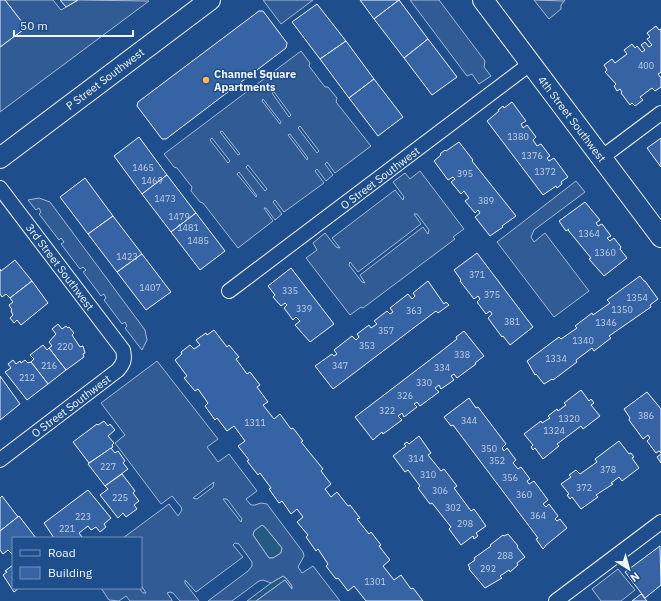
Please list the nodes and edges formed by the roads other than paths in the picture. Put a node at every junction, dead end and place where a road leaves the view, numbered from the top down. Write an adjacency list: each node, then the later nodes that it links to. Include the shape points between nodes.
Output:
1 (210, 0): 5 (street, P Street Southwest)
2 (483, 0): 3 (street, 4th Street Southwest)
3 (530, 64): 6 (street, 4th Street Southwest); 9 (street, O Street Southwest)
4 (661, 113): 6 (street)
5 (0, 158)
6 (601, 158): 8 (street, 4th Street Southwest)
7 (0, 188): 10 (street, 3rd Street Southwest)
8 (661, 237)
9 (229, 291)
10 (120, 347): 11 (street, O Street Southwest, via 125,359 118,370)
11 (1, 459)
12 (661, 522): 13 (street)
13 (556, 601)

